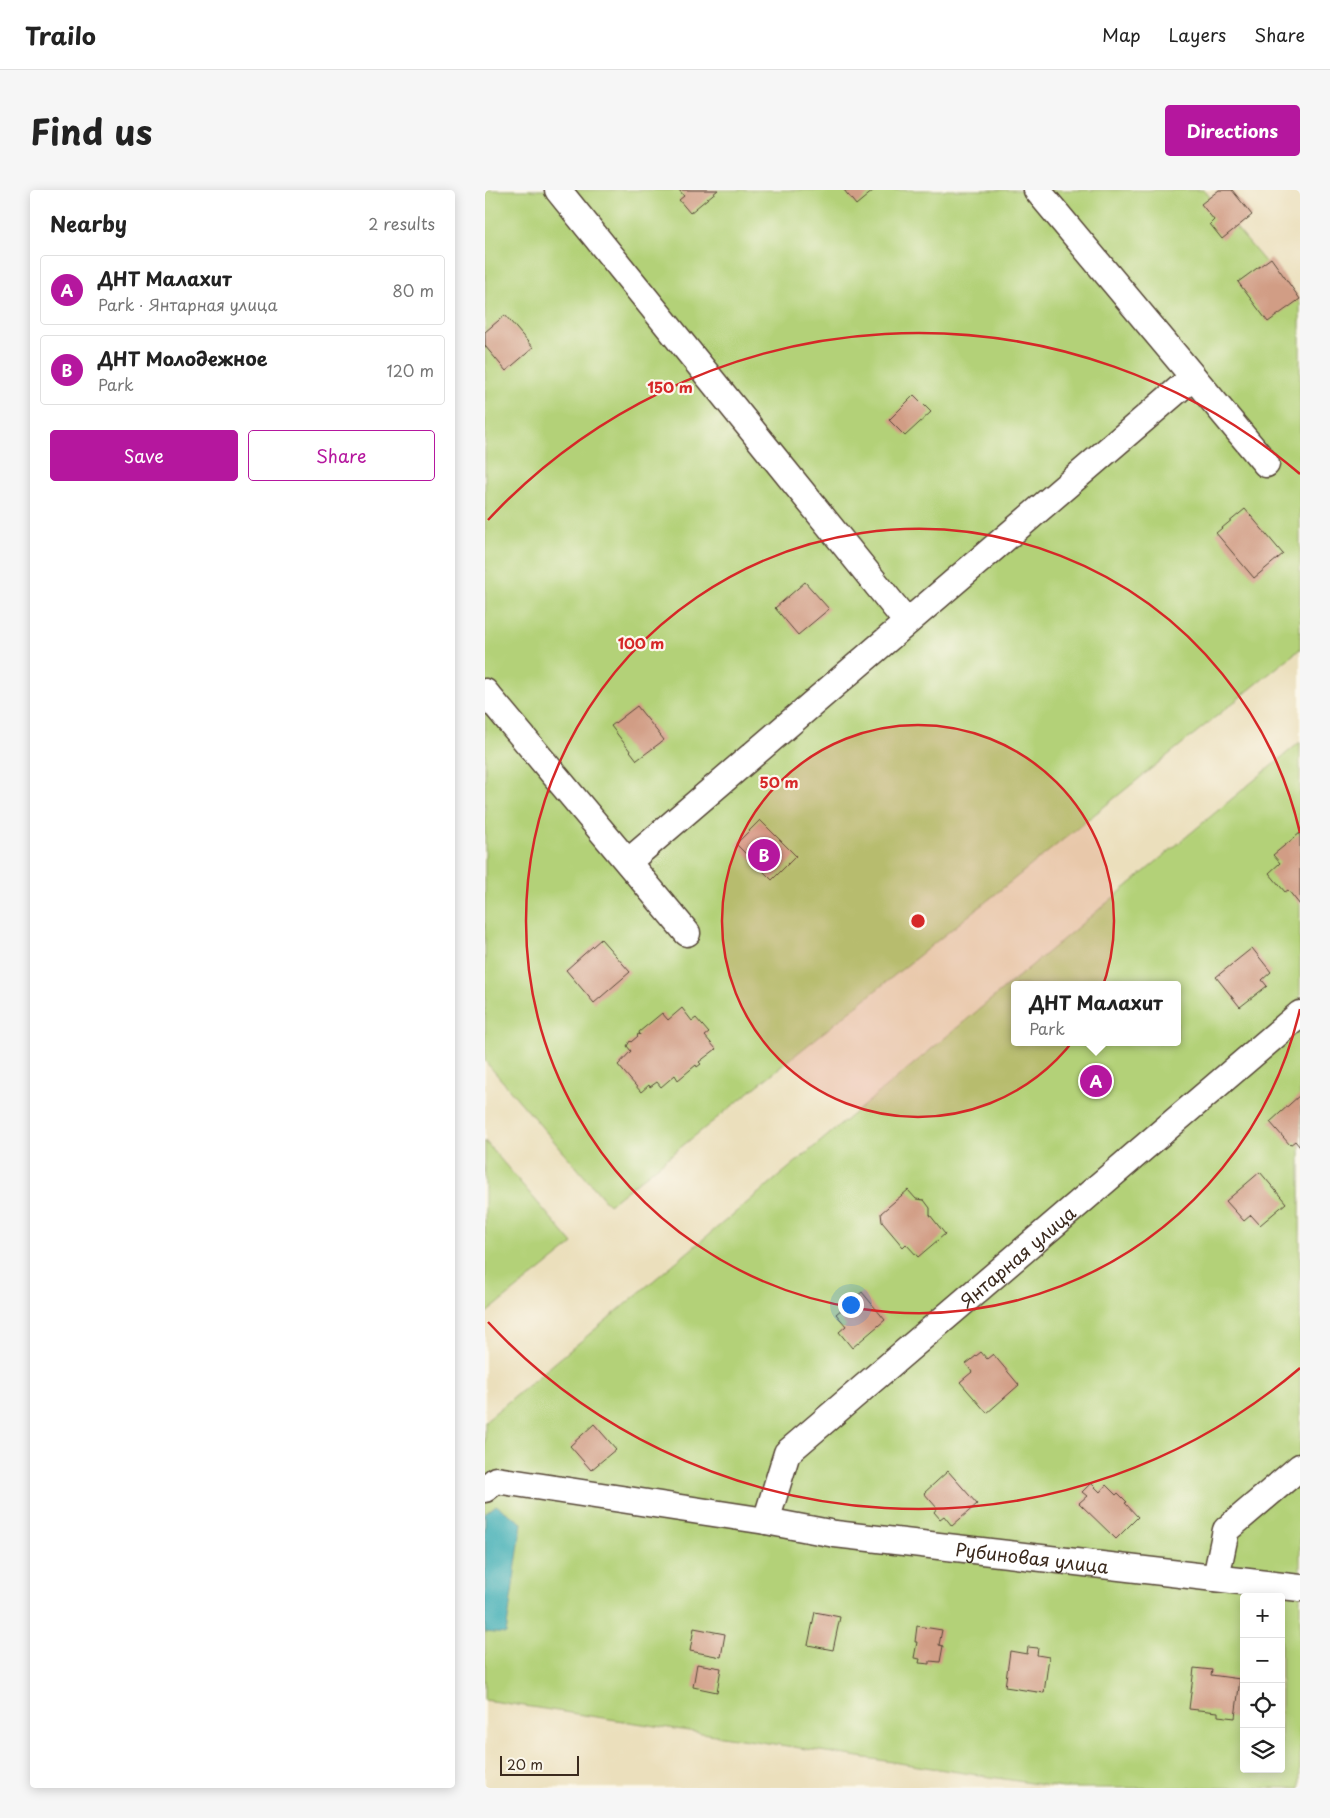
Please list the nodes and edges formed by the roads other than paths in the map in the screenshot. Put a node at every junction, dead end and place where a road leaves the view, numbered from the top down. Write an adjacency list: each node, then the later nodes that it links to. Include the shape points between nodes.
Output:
1 (558, 190): 5 (street)
2 (1037, 190): 3 (street)
3 (1193, 377): 4 (street); 5 (street)
4 (1266, 464)
5 (907, 622): 7 (street)
6 (485, 692): 7 (street)
7 (628, 862): 8 (street)
8 (687, 933)
9 (1300, 1014): 12 (street, Янтарная улица, via 787,1453)
10 (1300, 1467): 13 (street, via 1227,1530)
11 (485, 1489): 12 (street, Рубиновая улица, via 496,1480)
12 (766, 1521): 13 (street, Рубиновая улица, via 835,1534)
13 (1216, 1578): 14 (street, Рубиновая улица)
14 (1300, 1588)

